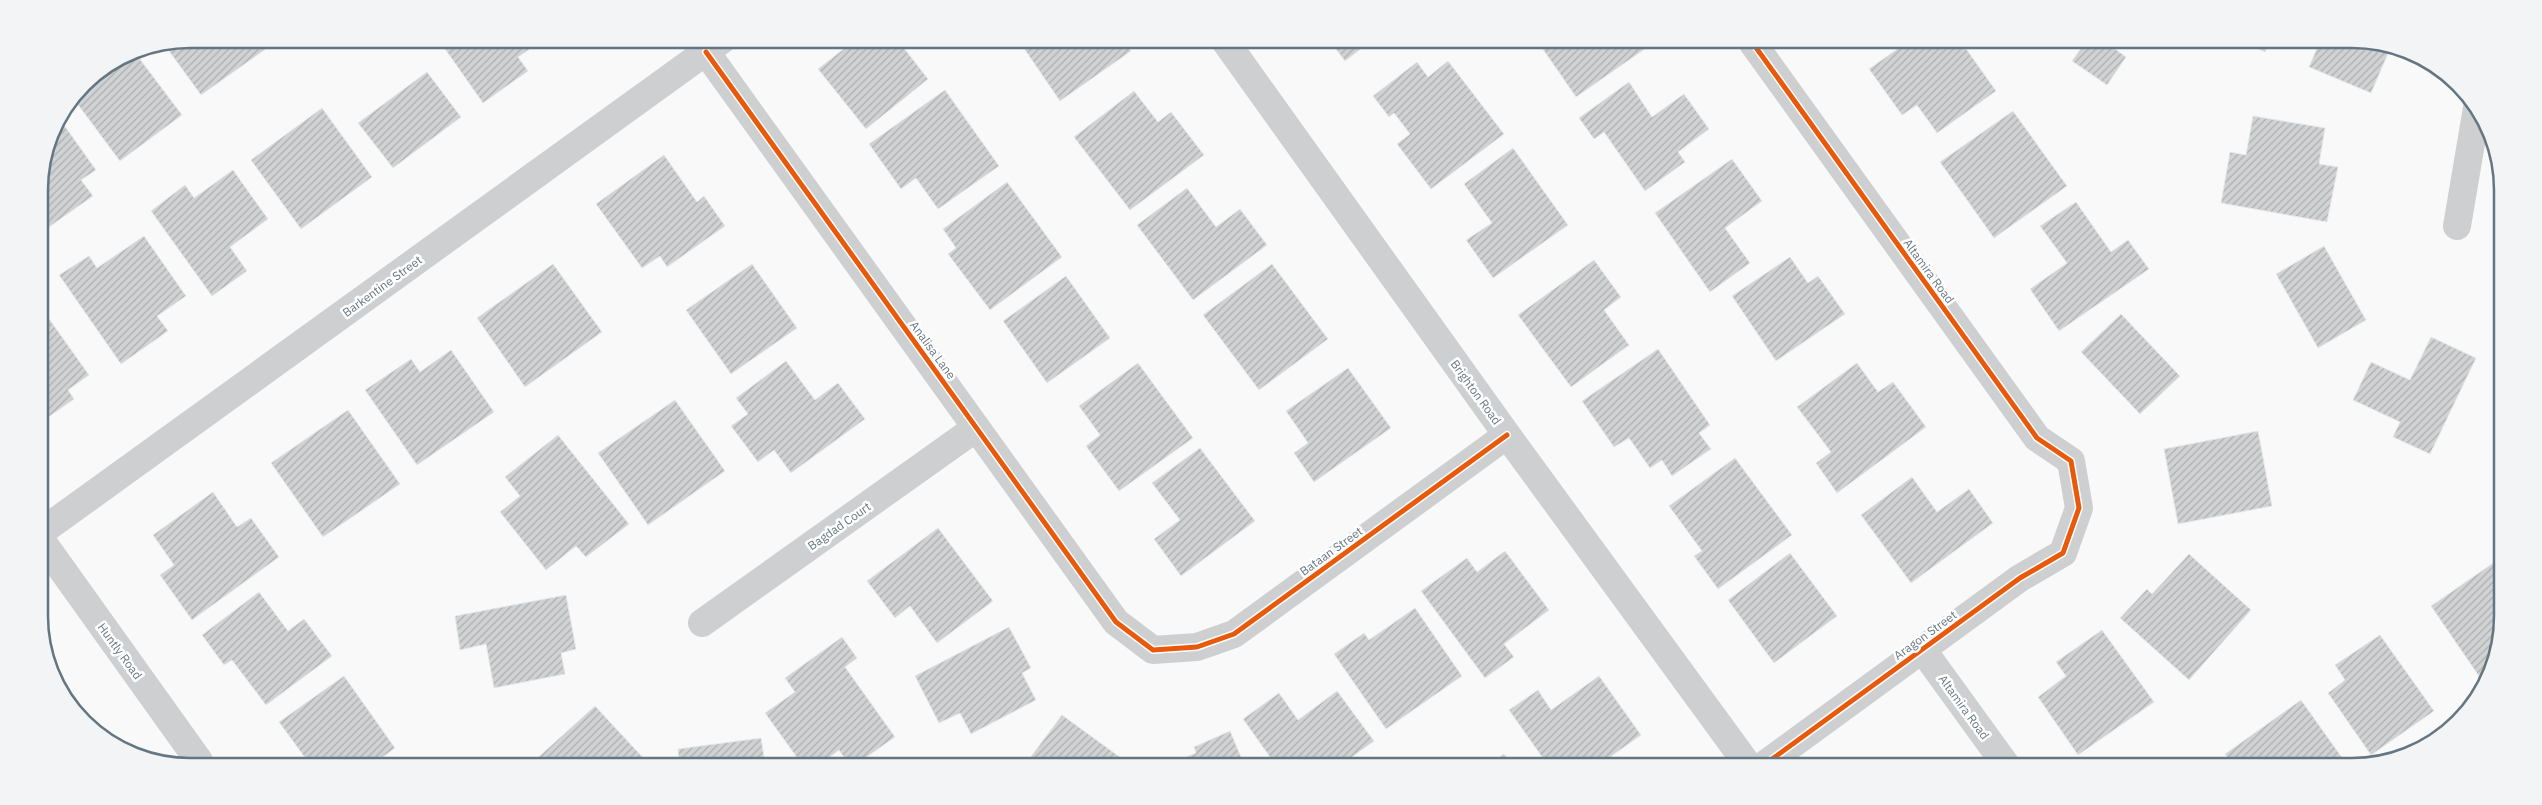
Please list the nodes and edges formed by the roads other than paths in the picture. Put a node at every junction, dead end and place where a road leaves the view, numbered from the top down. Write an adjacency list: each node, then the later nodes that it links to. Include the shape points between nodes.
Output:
1 (711, 48): 10 (street, Barkentine Street)
2 (715, 48): 7 (street, Analisa Lane)
3 (1230, 48): 8 (street, Brighton Road)
4 (1756, 48): 9 (street, Altamira Road, via 2036,438 2071,461)
5 (2475, 119): 6 (street)
6 (2457, 226)
7 (976, 428): 12 (street, Bagdad Court); 14 (street, Analisa Lane, via 1116,622)
8 (1507, 435): 14 (street, Bataan Street, via 1234,634 1197,647); 15 (street, Brighton Road)
9 (2079, 508): 13 (street, Aragon Street, via 2063,553 2020,578)
10 (48, 527)
11 (48, 550): 18 (street, Huntly Road)
12 (702, 623)
13 (1922, 649): 16 (street, Aragon Street); 17 (street, Altamira Road)
14 (1153, 650)
15 (1742, 757)
16 (1775, 757)
17 (2000, 757)
18 (197, 758)

